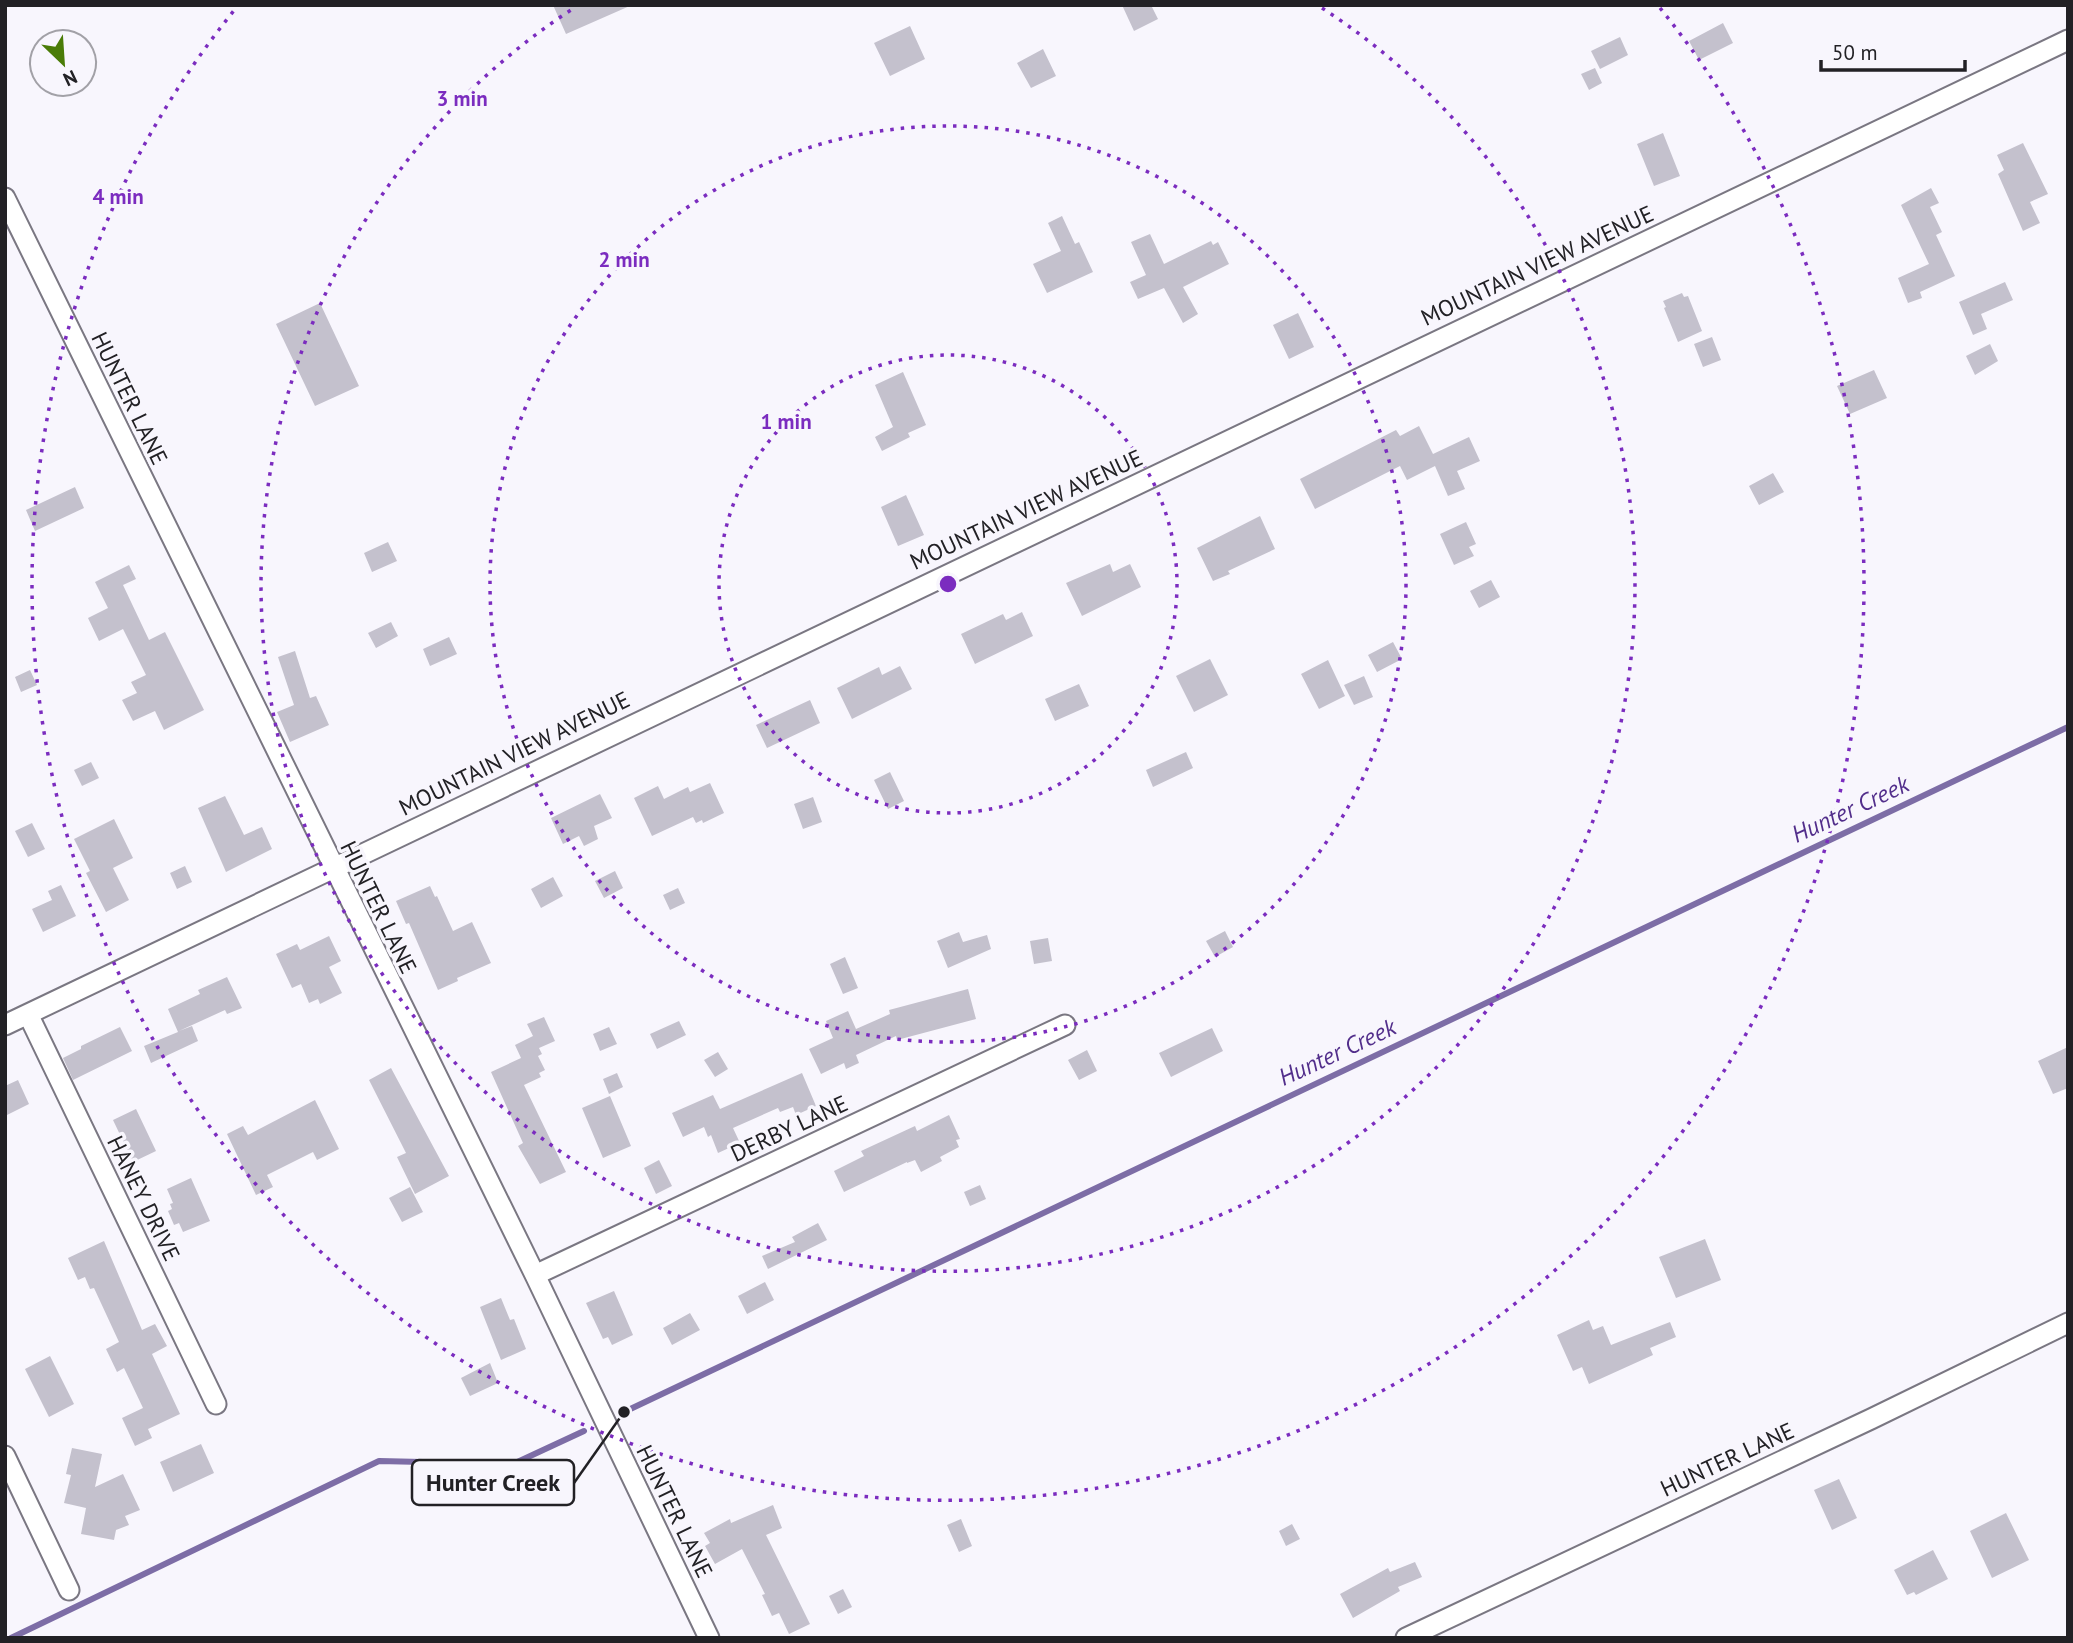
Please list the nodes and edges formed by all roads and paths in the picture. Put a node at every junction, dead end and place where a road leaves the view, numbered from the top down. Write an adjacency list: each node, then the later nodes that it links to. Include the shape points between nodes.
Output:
1 (2068, 40): 3 (street, MOUNTAIN VIEW AVENUE)
2 (5, 198): 3 (street, HUNTER LANE)
3 (332, 867): 4 (street, MOUNTAIN VIEW AVENUE); 7 (street, HUNTER LANE)
4 (28, 1014): 5 (street, MOUNTAIN VIEW AVENUE); 9 (street, HANEY DRIVE)
5 (5, 1025)
6 (1065, 1025): 7 (street, DERBY LANE)
7 (534, 1275): 12 (street, HUNTER LANE)
8 (2068, 1323): 13 (street, HUNTER LANE)
9 (216, 1404)
10 (5, 1456): 11 (street)
11 (69, 1590)
12 (709, 1638)
13 (1406, 1638)

